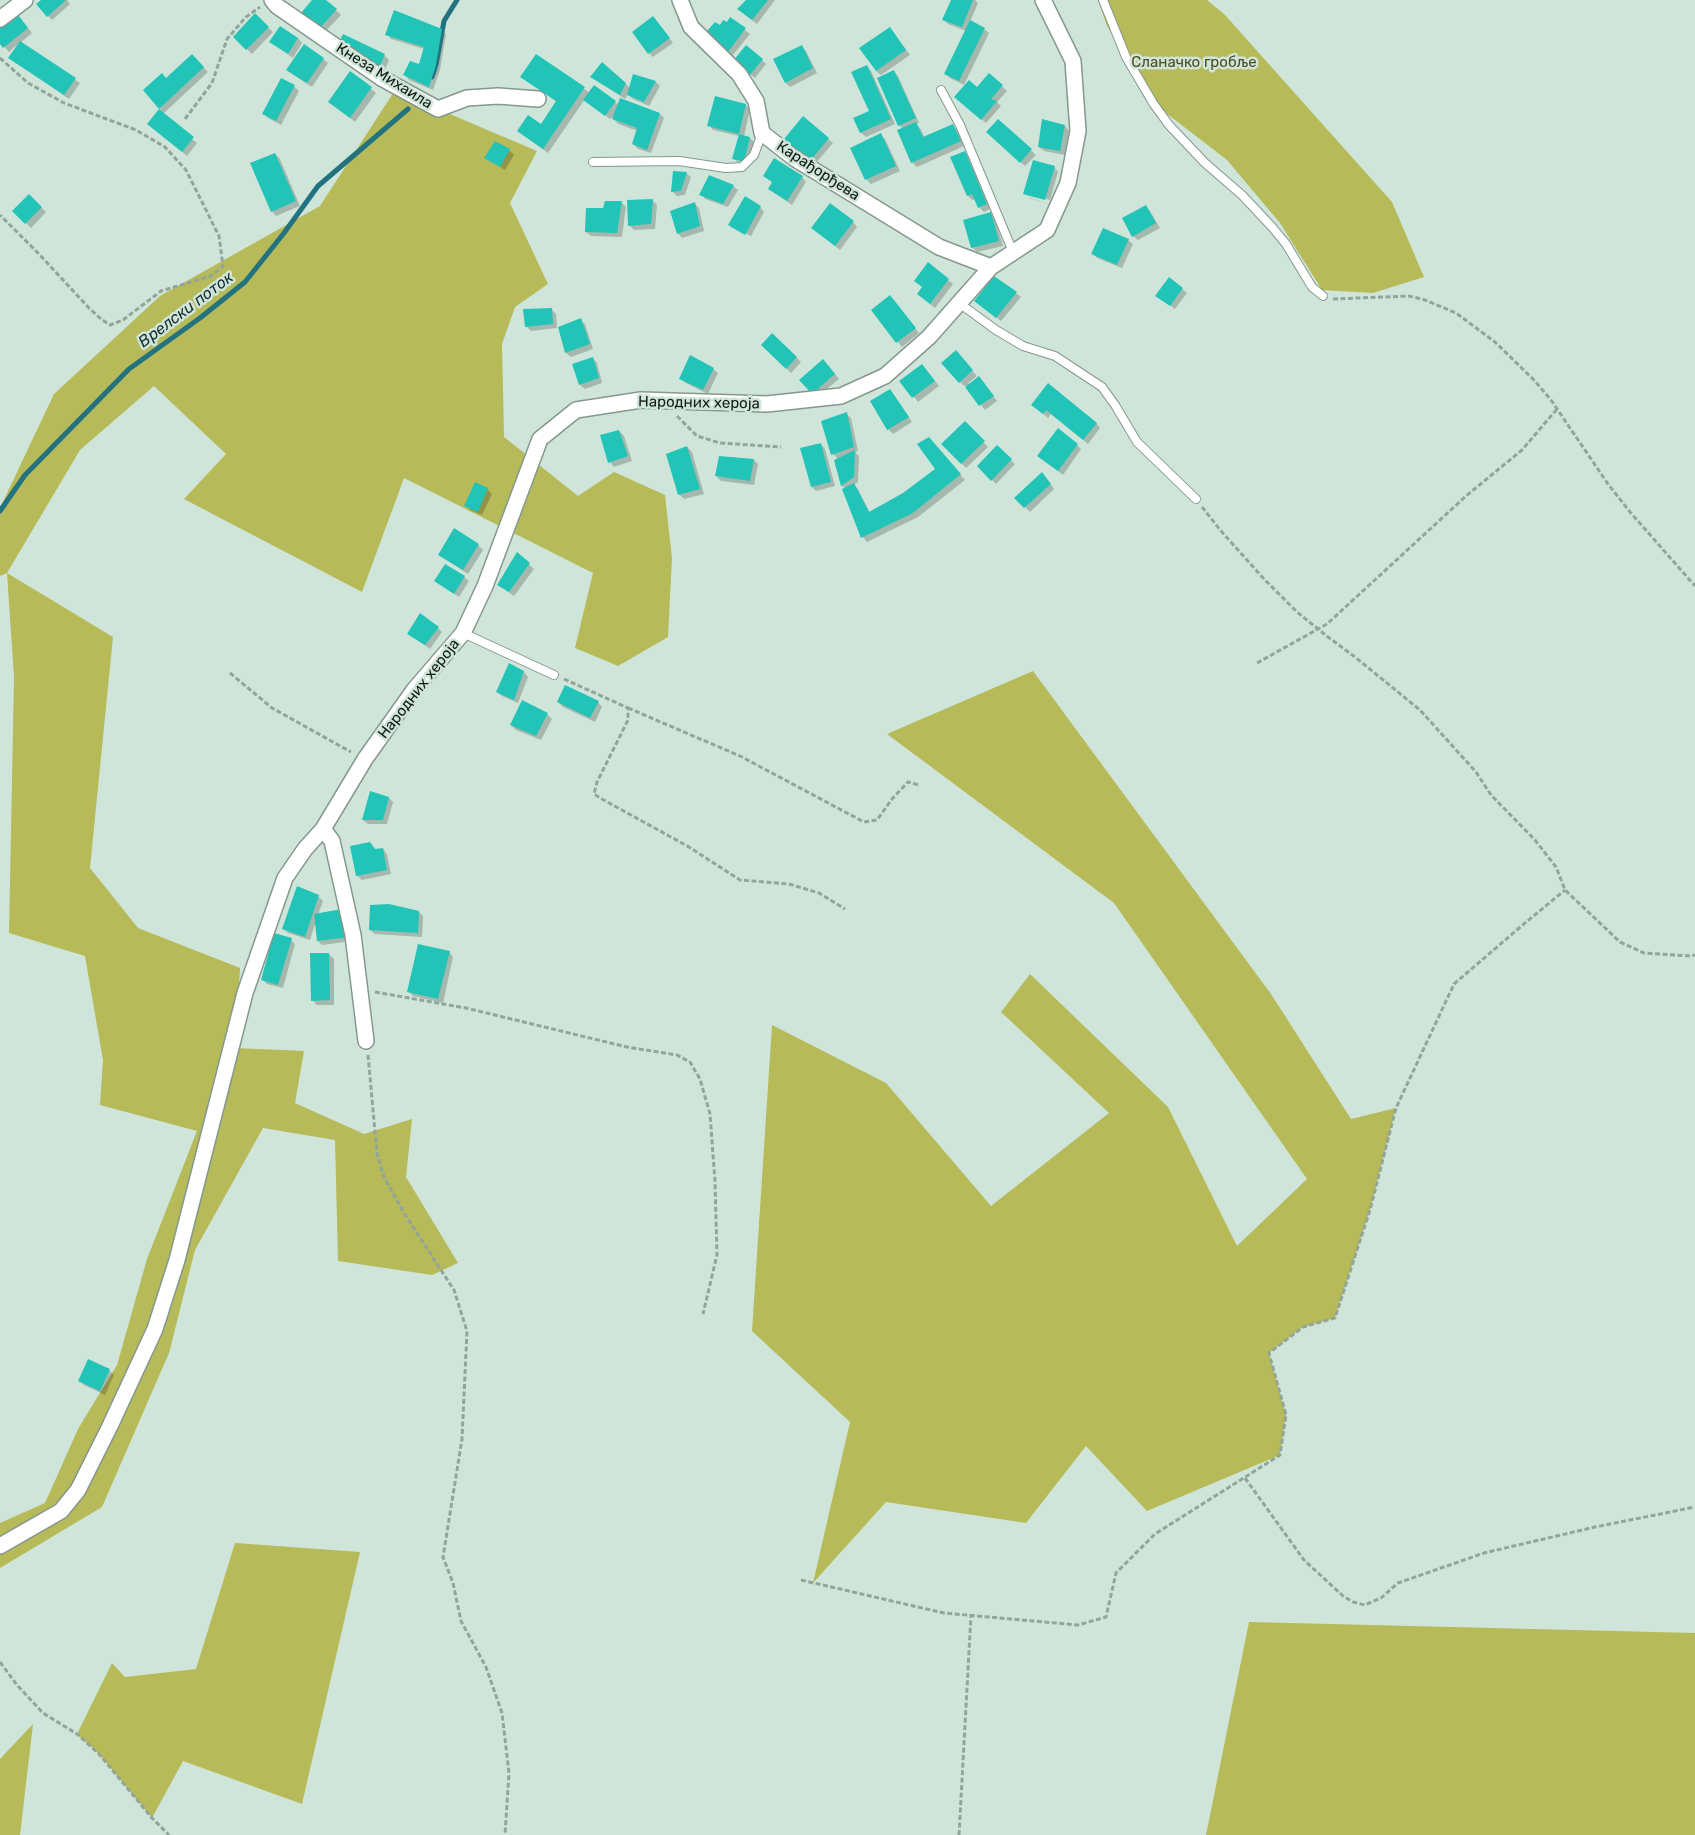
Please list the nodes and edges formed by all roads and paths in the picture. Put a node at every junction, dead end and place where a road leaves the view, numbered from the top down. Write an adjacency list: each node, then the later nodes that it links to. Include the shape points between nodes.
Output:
1 (25, 0): 6 (street)
2 (680, 0): 11 (street, Карађорђева, via 691,27 739,74 756,101)
3 (1043, 0): 14 (street, Народних хероја, via 1073,61 1078,132 1068,183 1047,230)
4 (1104, 0): 16 (lane, via 1126,57 1164,118 1186,145 1267,222 1290,250 1312,287)
5 (274, 3): 9 (street, Кнеза Михаила, via 383,79 438,109 467,98); 10 (path, via 246,18 227,39 212,83)
6 (0, 19)
7 (0, 58): 13 (path, via 28,83 64,103 136,130 165,147 186,170 219,236 223,266 211,276 161,291 123,320 110,325 88,308)
8 (941, 90): 14 (lane, via 960,125)
9 (538, 99)
10 (186, 120)
11 (762, 133): 12 (lane, via 754,155 742,167 726,168 679,161); 15 (street, Карађорђева, via 794,158 939,248)
12 (593, 162)
13 (0, 215)
14 (1013, 252): 15 (street, Народних хероја)
15 (991, 266): 17 (street, Народних хероја)
16 (1323, 296): 19 (path, via 1342,300 1409,296 1441,306 1495,342)
17 (959, 303): 18 (street, Народних хероја, via 929,337 885,376 841,396 766,404); 21 (lane, via 1023,346 1055,356 1102,387 1138,442)
18 (666, 401): 20 (path, via 697,436 720,443); 24 (street, Народних хероја, via 641,400 576,410 540,439 486,586)
19 (1558, 408): 22 (path, via 1630,512); 23 (path, via 1522,450 1466,496 1327,624)
20 (781, 447)
21 (1196, 499): 23 (path, via 1264,579)
22 (1695, 586)
23 (1317, 629): 25 (path); 32 (path, via 1420,710 1535,840 1556,867)
24 (463, 633): 27 (lane); 29 (street, Народних хероја, via 414,690)
25 (1257, 663)
26 (230, 673): 29 (path, via 272,708)
27 (554, 674): 28 (path)
28 (628, 708): 30 (path, via 740,756 864,822 877,820 908,782); 33 (path, via 628,720 596,782 594,794 689,847 740,880 789,884 819,893)
29 (365, 760): 31 (street, Народних хероја)
30 (919, 784)
31 (323, 829): 35 (street, via 332,841 353,935); 40 (street, Народних хероја, via 285,878 246,993 177,1260 155,1329 78,1490 61,1511)
32 (1565, 890): 34 (path, via 1620,942 1644,953); 38 (path, via 1454,984 1396,1108 1370,1210 1335,1318 1303,1327 1269,1353 1286,1415 1280,1455)
33 (845, 909)
34 (1695, 955)
35 (361, 990): 36 (street); 37 (path, via 466,1008 627,1047 677,1055 690,1062 700,1079 710,1114 715,1181 717,1255)
36 (366, 1041): 45 (path, via 377,1154 384,1177 454,1290 467,1331 462,1438 443,1557 453,1583 461,1621 486,1667 502,1713 509,1772)
37 (703, 1314)
38 (1245, 1478): 39 (path, via 1304,1560 1343,1596 1365,1605 1381,1598 1398,1583 1484,1553); 42 (path, via 1155,1534 1116,1573 1106,1617 1078,1625)
39 (1695, 1507)
40 (0, 1546)
41 (801, 1580): 42 (path, via 944,1613)
42 (971, 1615): 46 (path)
43 (0, 1662): 44 (path, via 43,1713 77,1734 99,1754)
44 (169, 1835)
45 (505, 1835)
46 (959, 1835)

